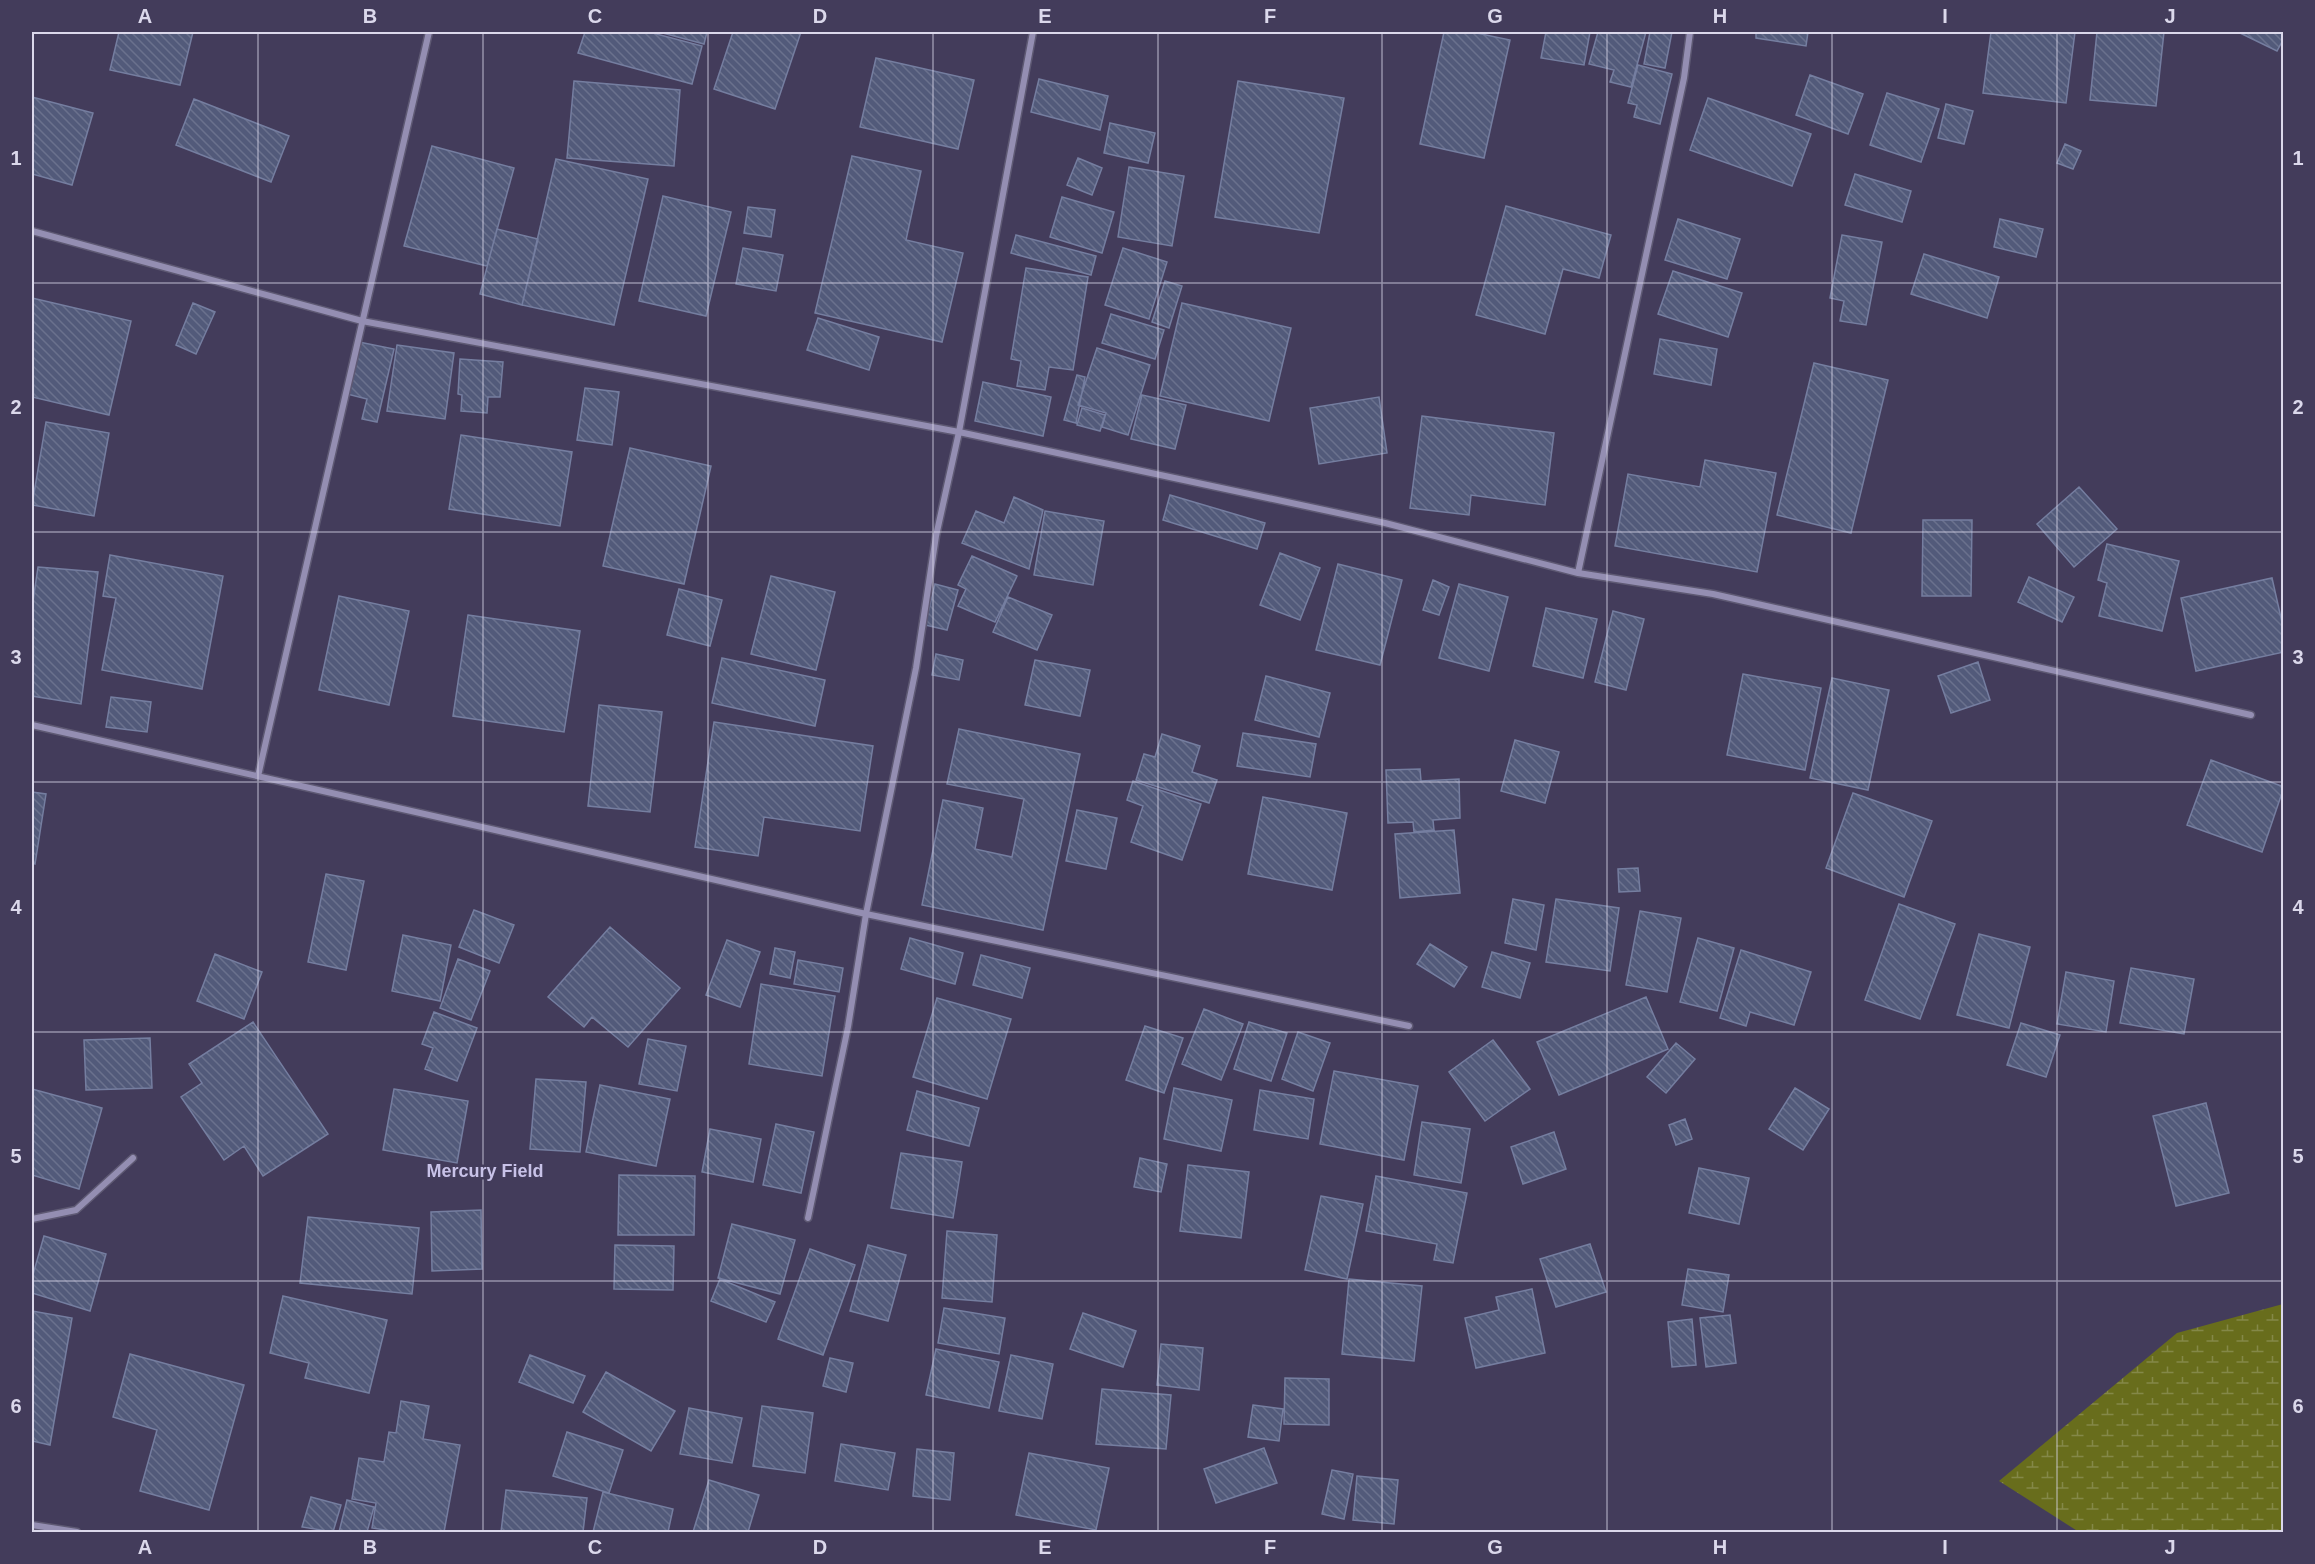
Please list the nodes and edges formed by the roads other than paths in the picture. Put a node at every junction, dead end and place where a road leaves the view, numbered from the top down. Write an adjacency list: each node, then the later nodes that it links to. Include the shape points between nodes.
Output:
1 (429, 32): 5 (street)
2 (1034, 32): 6 (street)
3 (1690, 32): 7 (street, via 1684,78)
4 (32, 231): 5 (street)
5 (362, 321): 6 (street); 10 (street)
6 (959, 432): 7 (street, via 1385,524); 11 (street)
7 (1578, 573): 8 (street, via 1713,594)
8 (2251, 715)
9 (32, 725): 10 (street)
10 (258, 776): 11 (street)
11 (866, 914): 12 (street); 14 (street, via 848,1027)
12 (1409, 1026)
13 (133, 1158): 15 (street, via 76,1210)
14 (808, 1218)
15 (32, 1219)
16 (32, 1525): 17 (street)
17 (77, 1533)

